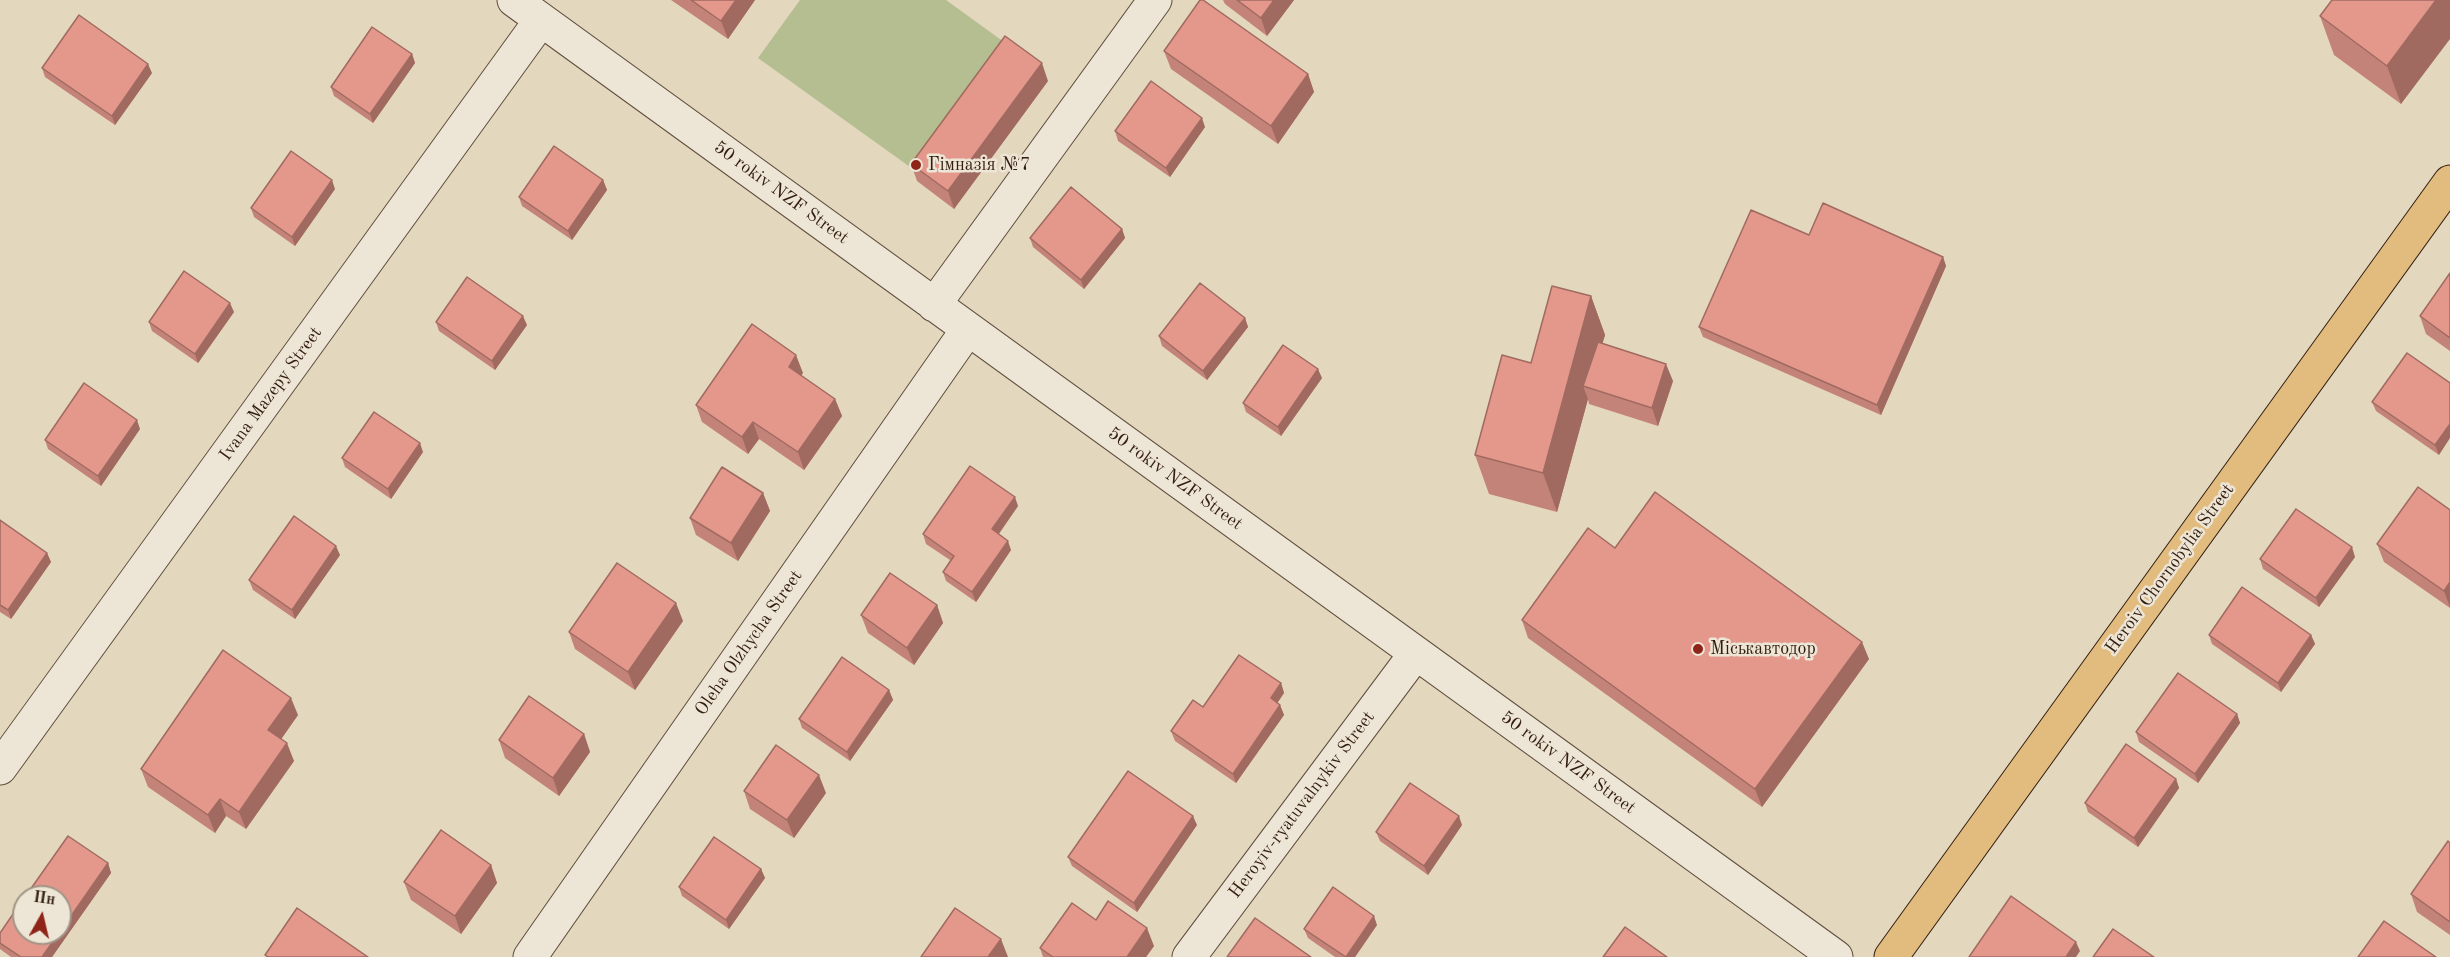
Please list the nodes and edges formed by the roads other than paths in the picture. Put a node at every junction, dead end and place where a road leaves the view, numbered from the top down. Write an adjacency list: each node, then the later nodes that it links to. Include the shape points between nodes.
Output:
1 (514, 0): 3 (street, 50 rokiv NZF Street)
2 (1155, 0): 5 (street)
3 (542, 20): 5 (street, 50 rokiv NZF Street); 8 (street, Ivana Mazepy Street)
4 (2450, 182): 12 (main road, Heroiv Chornobylia Street)
5 (934, 304): 6 (street, 50 rokiv NZF Street)
6 (968, 329): 7 (street, 50 rokiv NZF Street); 9 (street, Oleha Olzhycha Street)
7 (1416, 653): 10 (street, Heroyiv-ryatuvalnykiv Street); 11 (street, 50 rokiv NZF Street)
8 (0, 768)
9 (530, 957)
10 (1189, 957)
11 (1836, 957)
12 (1891, 957)

